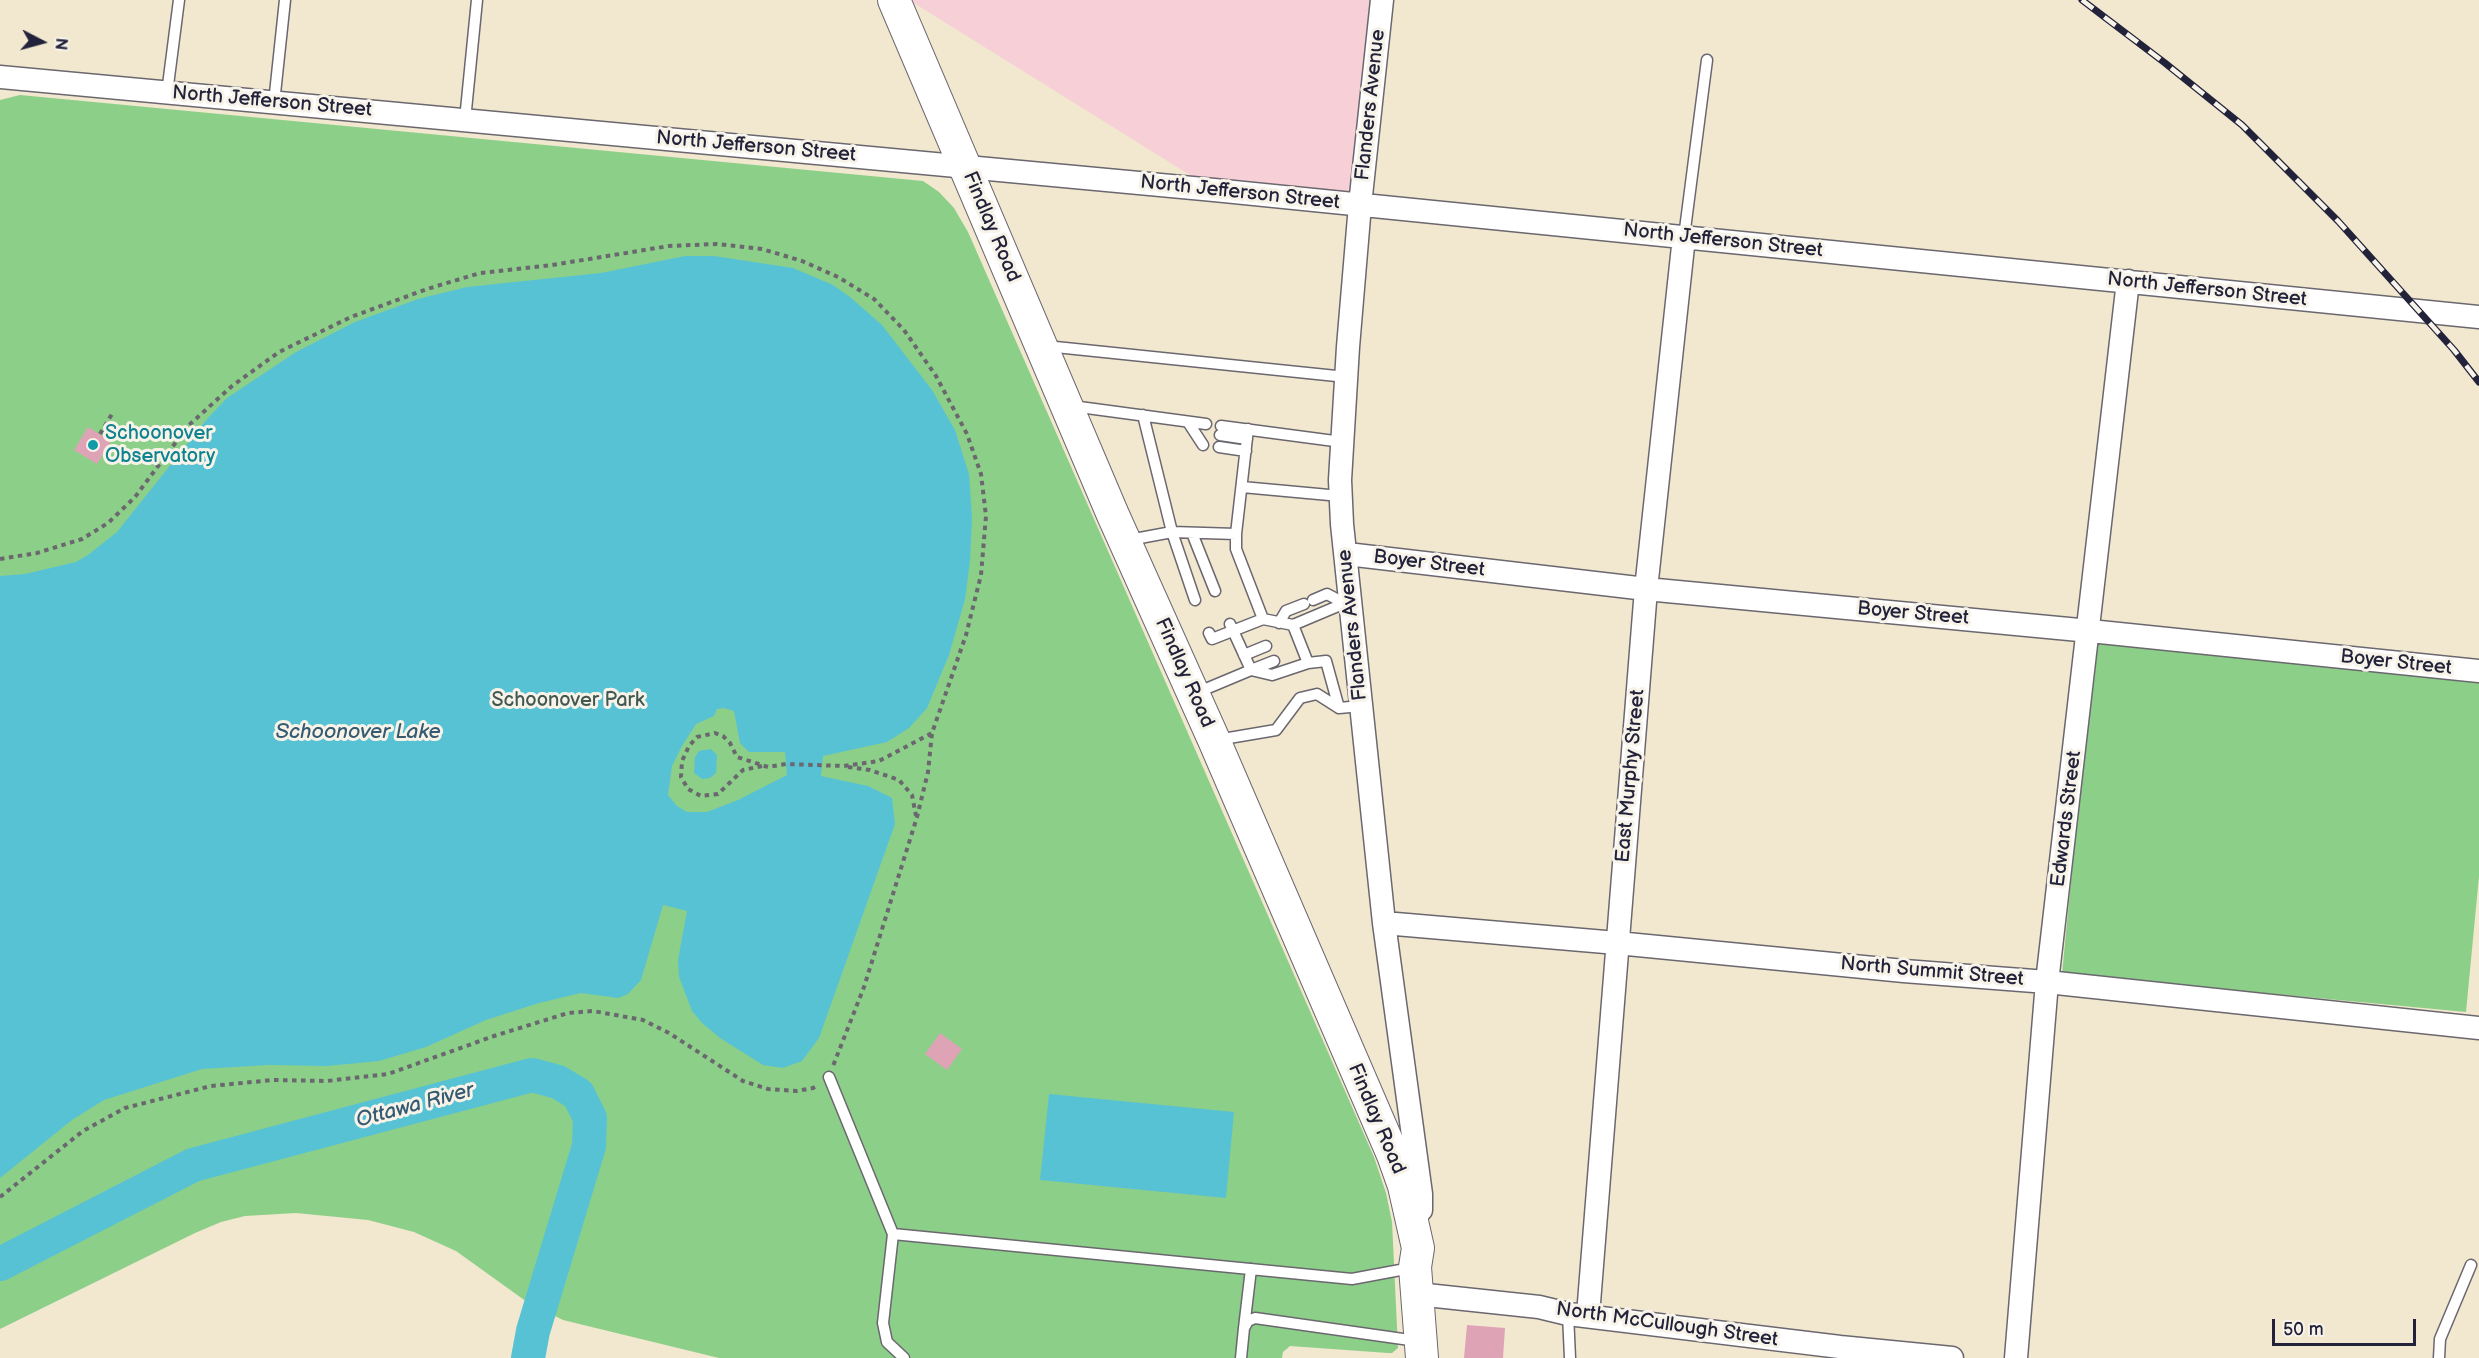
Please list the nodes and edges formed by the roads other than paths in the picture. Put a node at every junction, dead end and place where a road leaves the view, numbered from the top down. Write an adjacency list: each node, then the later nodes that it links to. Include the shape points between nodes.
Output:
1 (179, 0): 8 (lane)
2 (285, 0): 9 (lane)
3 (477, 0): 10 (lane)
4 (894, 0): 11 (main road, Findlay Road)
5 (1382, 0): 12 (street, Flanders Avenue)
6 (1707, 60): 13 (lane)
7 (0, 77): 8 (street, North Jefferson Street)
8 (167, 93): 9 (street, North Jefferson Street)
9 (273, 103): 10 (street, North Jefferson Street)
10 (465, 120): 11 (street, North Jefferson Street)
11 (965, 167): 12 (street, North Jefferson Street); 16 (main road, Findlay Road)
12 (1360, 205): 13 (street, North Jefferson Street); 17 (street, Flanders Avenue)
13 (1684, 237): 14 (street, North Jefferson Street); 33 (street, East Murphy Street)
14 (2128, 281): 15 (street, North Jefferson Street); 40 (street, Edwards Street)
15 (2479, 317)
16 (1043, 346): 17 (lane); 18 (main road, Findlay Road)
17 (1346, 376): 22 (street, Flanders Avenue)
18 (1068, 405): 19 (lane); 31 (main road, Findlay Road)
19 (1143, 415): 23 (lane, via 1188,422 1202,430); 28 (lane)
20 (1221, 431): 21 (lane)
21 (1247, 434): 22 (lane); 25 (lane)
22 (1342, 442): 27 (street, Flanders Avenue)
23 (1203, 445)
24 (1219, 447): 25 (lane)
25 (1246, 451): 26 (lane)
26 (1242, 487): 27 (lane); 30 (lane)
27 (1340, 495): 32 (street, Flanders Avenue)
28 (1172, 532): 29 (lane); 31 (lane); 35 (lane)
29 (1192, 533): 30 (lane); 34 (lane)
30 (1236, 534): 37 (lane, via 1236,549)
31 (1126, 540): 49 (main road, Findlay Road)
32 (1347, 554): 33 (street, Boyer Street); 36 (street, Flanders Avenue)
33 (1646, 589): 40 (street, Boyer Street); 53 (street, East Murphy Street)
34 (1215, 591)
35 (1195, 600)
36 (1347, 602): 38 (lane, via 1327,594 1286,611); 41 (lane); 50 (street, Flanders Avenue)
37 (1263, 619): 38 (lane); 39 (lane)
38 (1279, 622): 41 (lane)
39 (1232, 627): 42 (lane, via 1212,639); 44 (lane)
40 (2090, 631): 48 (street, Boyer Street); 54 (street, Edwards Street)
41 (1292, 632): 46 (lane, via 1297,652)
42 (1209, 633)
43 (1266, 646): 44 (lane)
44 (1244, 655): 47 (lane)
45 (1274, 661): 47 (lane)
46 (1308, 663): 47 (lane, via 1272,675); 50 (lane, via 1326,661)
47 (1251, 670): 49 (lane)
48 (2479, 671)
49 (1194, 693): 51 (main road, Findlay Road)
50 (1350, 707): 51 (lane, via 1317,694 1300,698 1276,730); 52 (street, Flanders Avenue)
51 (1214, 740): 60 (main road, Findlay Road, via 1393,1155 1404,1185)
52 (1384, 923): 53 (street, North Summit Street); 60 (street, Flanders Avenue, via 1421,1194)
53 (1617, 943): 54 (street, North Summit Street); 61 (street, East Murphy Street)
54 (2048, 982): 55 (street, North Summit Street); 68 (street, Edwards Street)
55 (2479, 1028)
56 (829, 1077): 57 (lane)
57 (893, 1234): 59 (lane); 64 (lane, via 883,1323 887,1342)
58 (2470, 1264): 69 (lane, via 2440,1339)
59 (1251, 1269): 60 (lane, via 1352,1279); 62 (lane)
60 (1417, 1270): 61 (street, North McCullough Street); 63 (main road, Findlay Road)
61 (1578, 1315): 66 (lane); 67 (street, North McCullough Street)
62 (1244, 1328): 63 (lane, via 1255,1318); 65 (lane)
63 (1422, 1350)
64 (904, 1358)
65 (1241, 1358)
66 (1570, 1358)
67 (1952, 1358)
68 (2016, 1358)
69 (2439, 1358)

